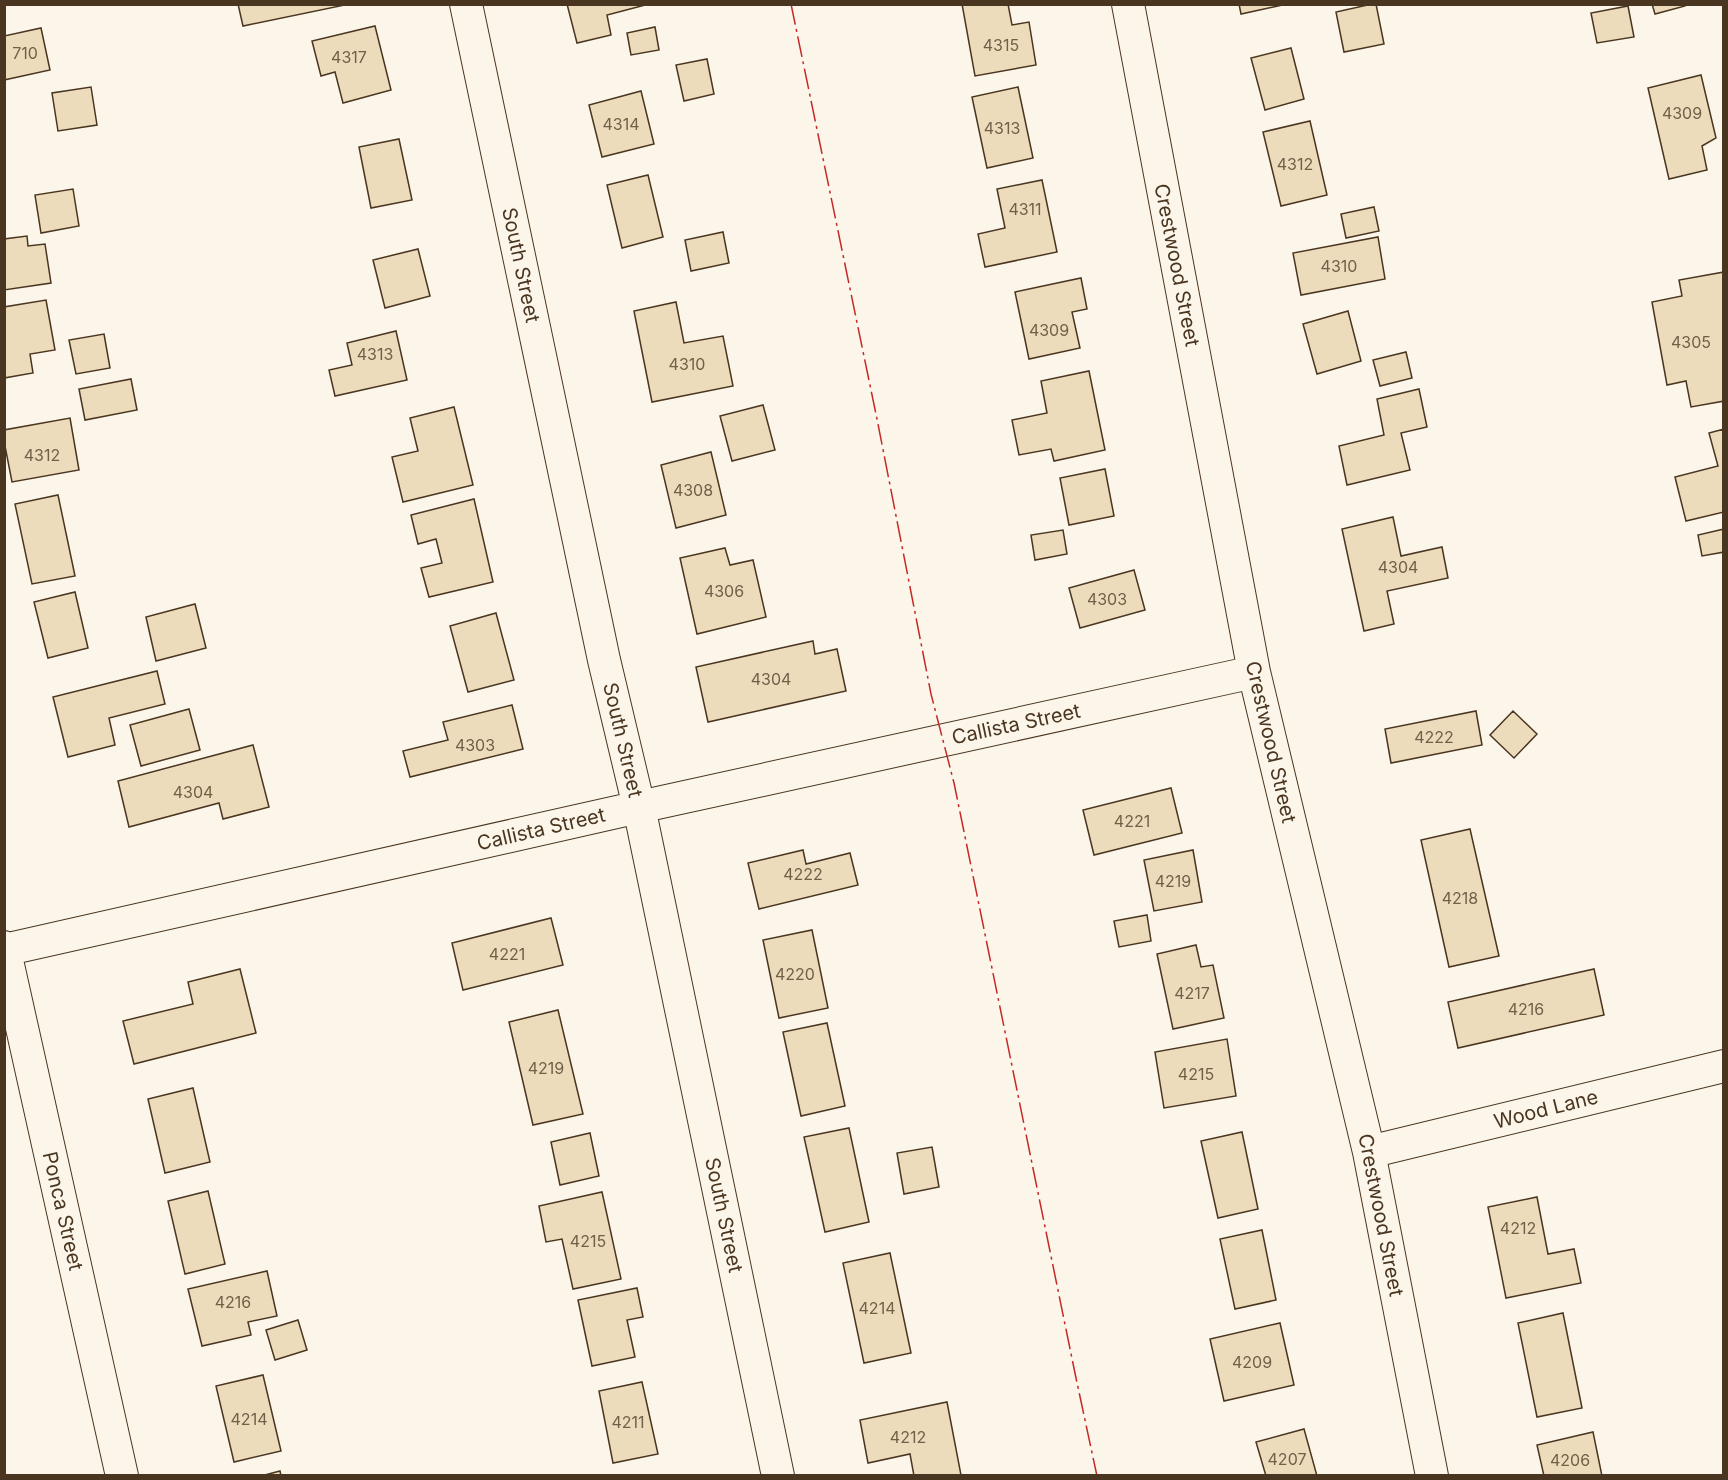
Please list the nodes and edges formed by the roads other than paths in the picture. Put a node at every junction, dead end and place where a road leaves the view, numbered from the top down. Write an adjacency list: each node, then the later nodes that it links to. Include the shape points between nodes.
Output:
1 (466, 4): 4 (street, South Street, via 604,660)
2 (1128, 4): 3 (street, Crestwood Street)
3 (1254, 672): 4 (street, Callista Street); 7 (street, Crestwood Street)
4 (639, 807): 5 (street, Callista Street); 9 (street, South Street)
5 (5, 949): 8 (street, Ponca Street)
6 (1724, 1066): 7 (street, Wood Lane)
7 (1369, 1152): 10 (street, Crestwood Street)
8 (122, 1476)
9 (778, 1476)
10 (1432, 1476)

